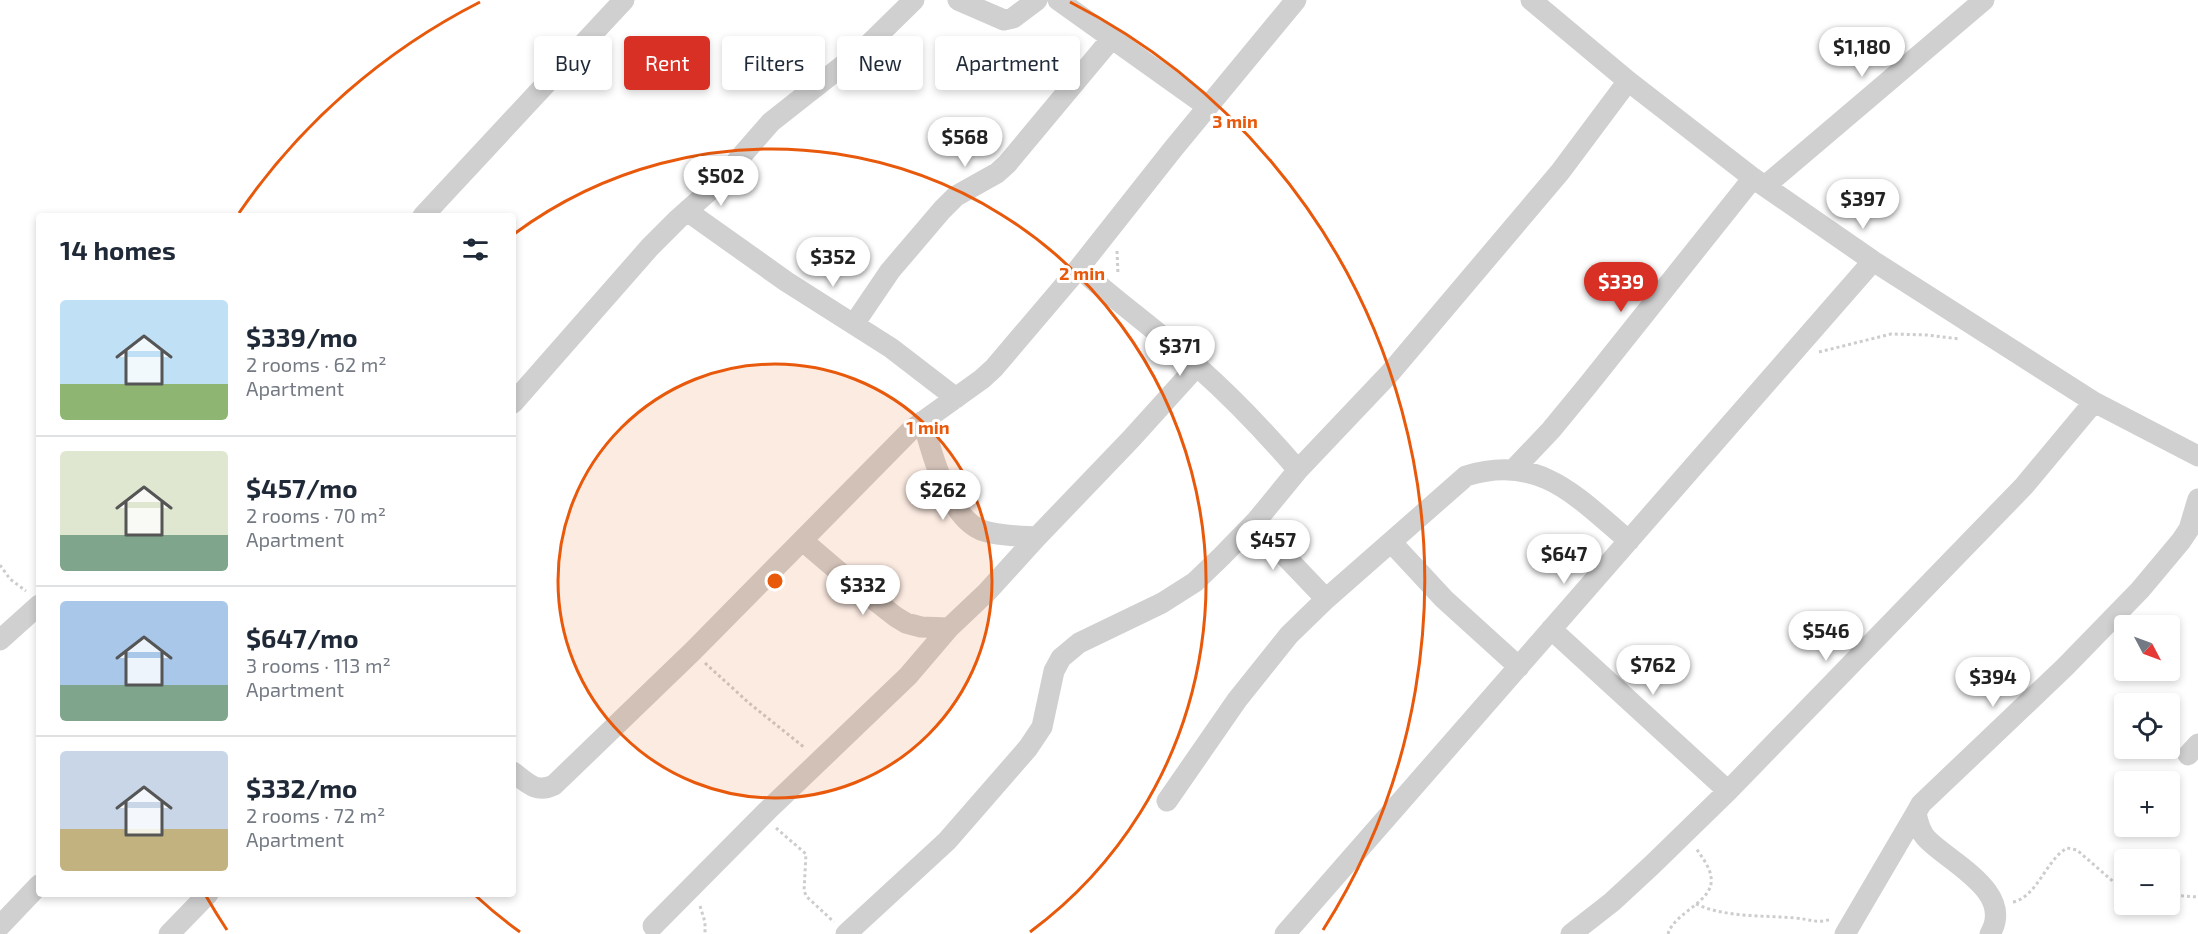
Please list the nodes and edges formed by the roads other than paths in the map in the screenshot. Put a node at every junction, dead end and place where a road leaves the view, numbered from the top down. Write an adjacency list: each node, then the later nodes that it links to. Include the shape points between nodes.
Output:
1 (624, 0): 14 (street)
2 (914, 0): 13 (street, via 865,48 771,122 720,181)
3 (958, 0): 4 (street, via 1004,20)
4 (1037, 0)
5 (1058, 0): 9 (street)
6 (1296, 0): 11 (street)
7 (1531, 0): 10 (street)
8 (1984, 0): 12 (street)
9 (1112, 38): 11 (street); 17 (street, via 1006,164 956,196 942,210 890,271)
10 (1628, 81): 12 (street); 24 (street, via 1504,239 1390,373)
11 (1208, 107): 16 (street)
12 (1759, 182): 15 (street); 25 (street)
13 (687, 211): 17 (street); 20 (street, via 650,247)
14 (426, 213)
15 (1873, 261): 21 (street); 30 (street)
16 (1079, 268): 18 (street); 19 (street, via 1009,353)
17 (854, 324): 19 (street)
18 (1197, 366): 24 (street, via 1267,433); 28 (street)
19 (956, 398): 22 (street)
20 (516, 400)
21 (2094, 402): 23 (street); 39 (street, via 2024,486)
22 (923, 421): 28 (street, via 937,465 963,516 982,530); 29 (street)
23 (2198, 456)
24 (1298, 470): 27 (street)
25 (1513, 470): 30 (street, via 1544,476 1568,490); 31 (street, via 1487,470 1466,476)
26 (2198, 499): 41 (street, via 2181,541 2140,590)
27 (1257, 520): 33 (street, via 1266,536); 47 (street, via 1195,582 1162,603 1079,643 1061,658 1054,671 1042,727 1028,748 947,841)
28 (1037, 537): 34 (street)
29 (803, 541): 34 (street, via 896,617 921,627); 38 (street, via 554,784 536,788)
30 (1629, 541): 35 (street)
31 (1392, 543): 33 (street); 37 (street, via 1444,599)
32 (36, 599): 36 (street)
33 (1326, 599): 40 (street, via 1258,673)
34 (950, 628): 45 (street, via 900,684 766,811)
35 (1551, 629): 37 (street); 39 (street)
36 (0, 640)
37 (1519, 666): 48 (street)
38 (516, 774)
39 (1728, 791): 49 (street, via 1612,902)
40 (1167, 801)
41 (1916, 813): 50 (street); 51 (street, via 1926,838 1990,895 1996,913)
42 (36, 888): 44 (street)
43 (205, 897): 46 (street)
44 (0, 926)
45 (653, 926)
46 (169, 934)
47 (846, 934)
48 (1285, 934)
49 (1570, 934)
50 (1845, 934)
51 (1990, 934)

